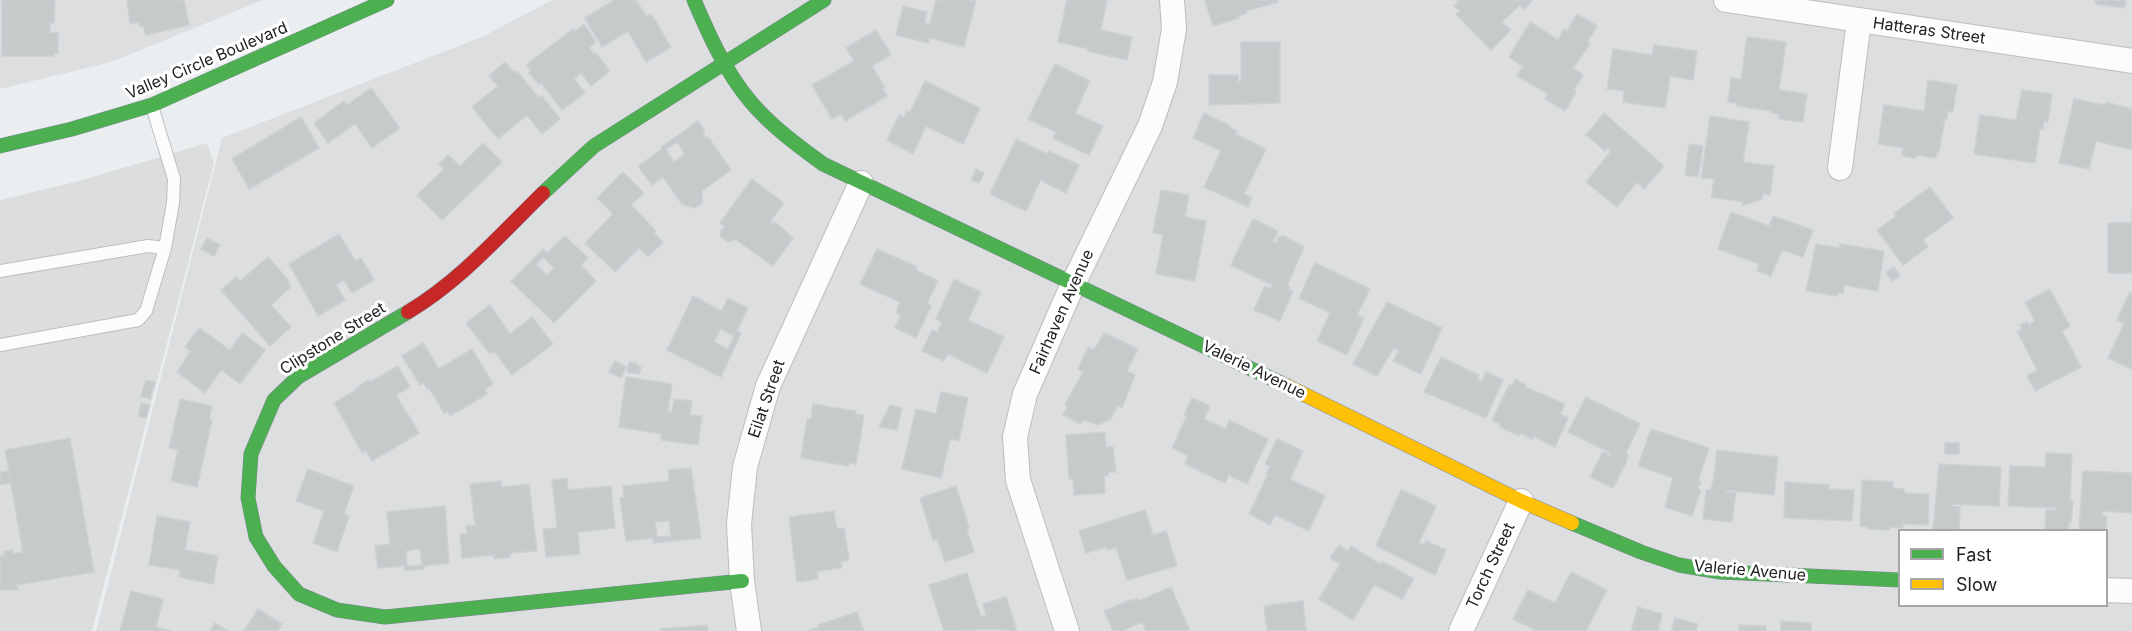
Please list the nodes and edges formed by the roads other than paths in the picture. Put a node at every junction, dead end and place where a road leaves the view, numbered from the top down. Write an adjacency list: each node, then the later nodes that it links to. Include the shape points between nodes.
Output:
1 (387, 0): 9 (street, Valley Circle Boulevard)
2 (694, 0): 8 (street, Valerie Avenue)
3 (825, 0): 8 (street, Clipstone Street)
4 (1172, 0): 15 (street, Fairhaven Avenue, via 1174,29 1165,82 1150,126)
5 (1726, 0): 6 (street, Hatteras Street)
6 (1859, 21): 7 (street, Hatteras Street); 11 (street)
7 (2132, 61)
8 (723, 63): 12 (street, Valerie Avenue, via 749,100 777,129 823,164); 19 (street, Clipstone Street, via 594,146 559,175 471,265 428,300 298,377 273,400 251,454 248,498 256,537 274,566 299,594 337,610 385,617)
9 (152, 105): 10 (street, Valley Circle Boulevard); 13 (lane, via 174,179)
10 (0, 146)
11 (1840, 168)
12 (861, 183): 15 (street, Valerie Avenue); 19 (street, Eilat Street, via 768,386 745,467 739,524)
13 (165, 248): 14 (lane, via 148,246); 16 (lane, via 146,311 138,320)
14 (0, 271)
15 (1073, 284): 17 (street, Valerie Avenue); 23 (street, Fairhaven Avenue, via 1025,394 1015,437 1018,480)
16 (0, 345)
17 (1521, 501): 18 (street, Valerie Avenue, via 1679,565 1720,572); 24 (street, Torch Street)
18 (1898, 580)
19 (742, 581): 22 (street, Eilat Street)
20 (2108, 590): 21 (street)
21 (2132, 591)
22 (749, 631)
23 (1067, 631)
24 (1461, 631)

